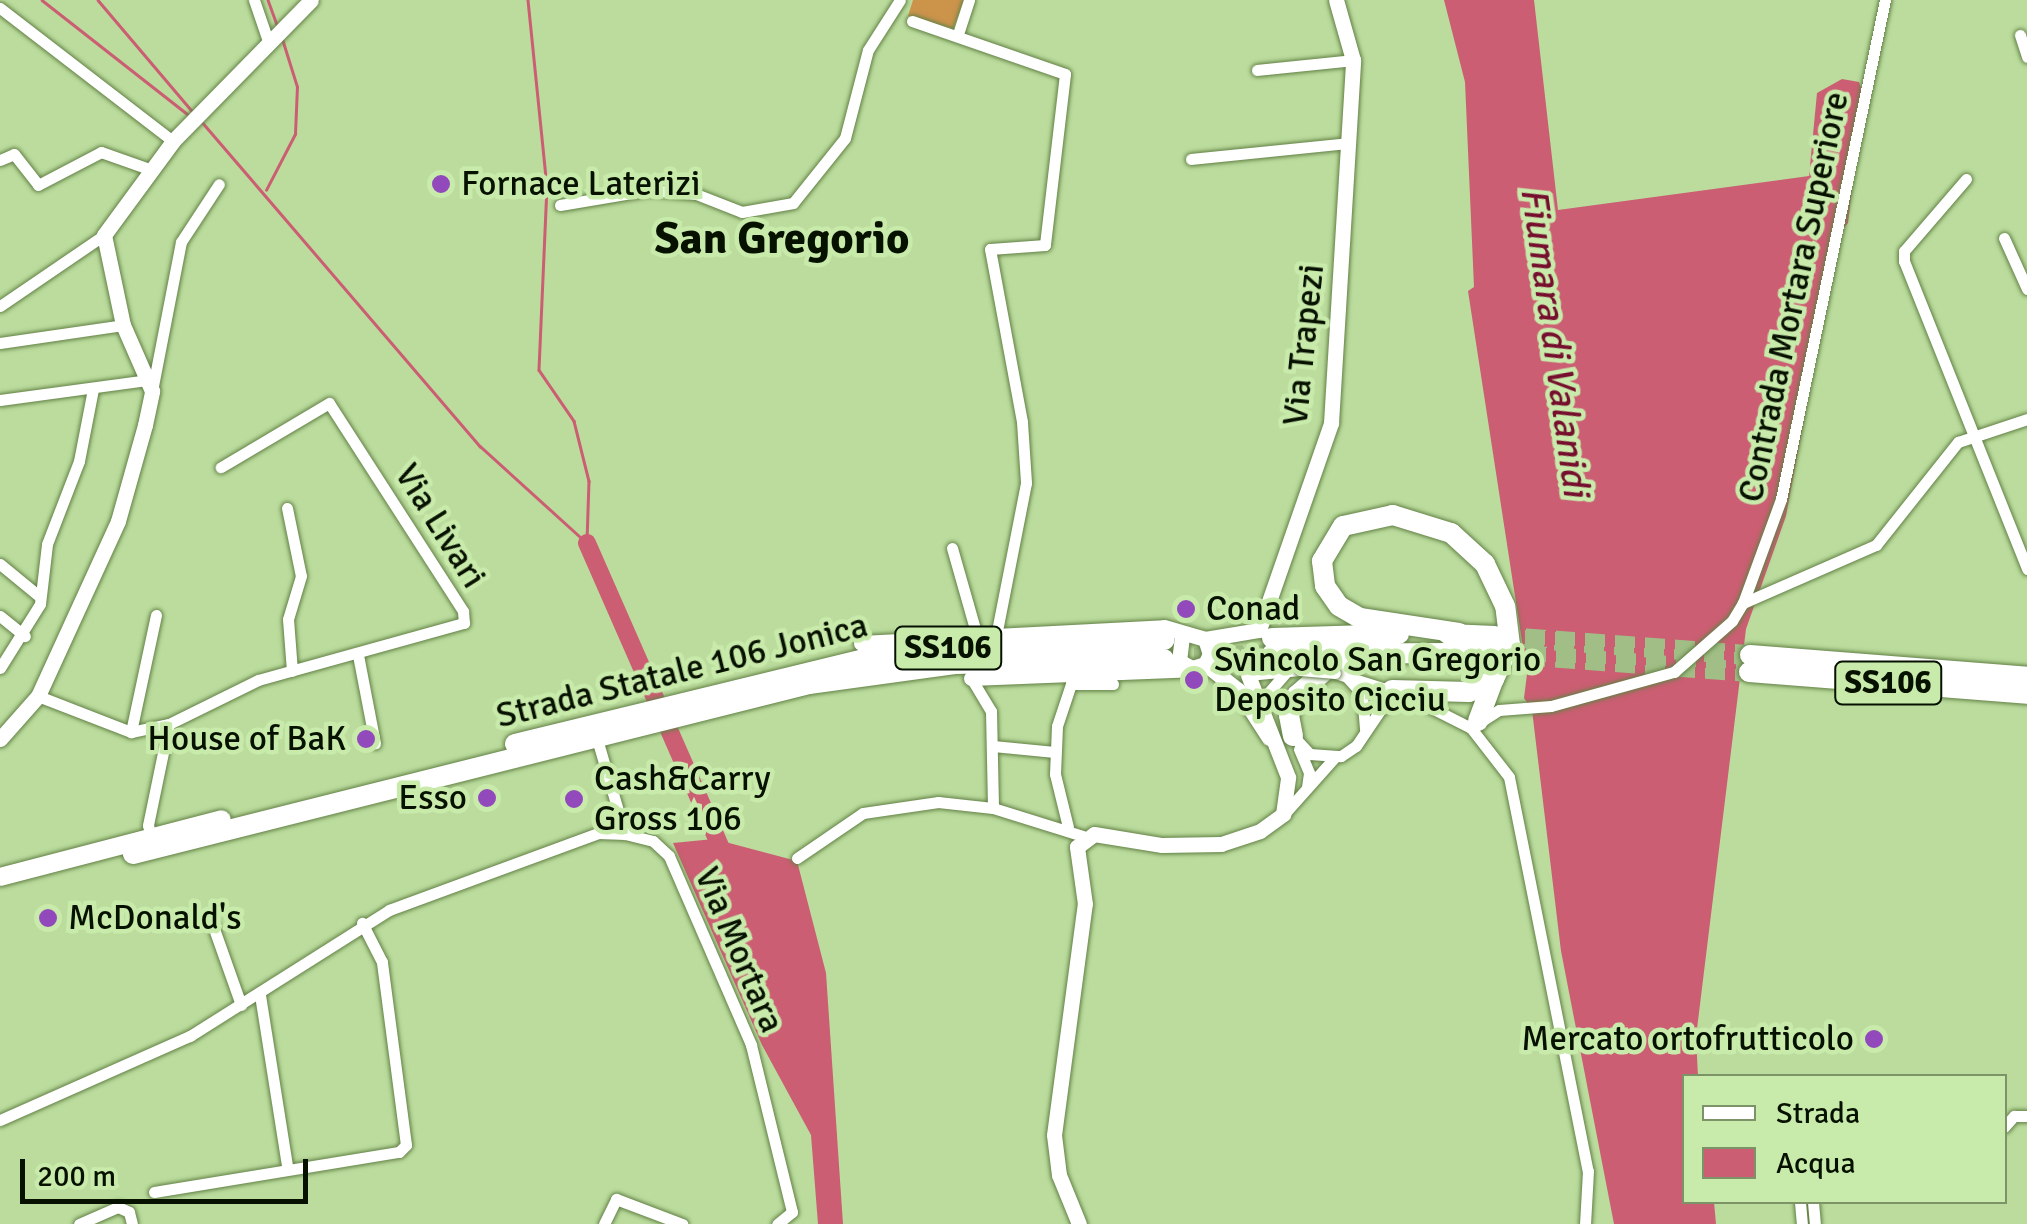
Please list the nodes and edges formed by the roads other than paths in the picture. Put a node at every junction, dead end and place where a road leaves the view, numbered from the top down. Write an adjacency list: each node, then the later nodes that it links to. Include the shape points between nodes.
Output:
1 (254, 0): 11 (street)
2 (311, 0): 11 (street)
3 (900, 0): 22 (street, via 868,50 845,138 792,203 742,212 696,194 649,190)
4 (969, 0): 9 (street)
5 (1336, 0): 13 (street, Via Trapezi)
6 (1885, 0): 40 (street, Contrada Mortara Superiore, via 1782,499)
7 (0, 8): 15 (street)
8 (912, 21): 9 (street)
9 (958, 34): 43 (street, via 1065,74 1045,245 990,250 1022,422 1026,483)
10 (2020, 35): 12 (street)
11 (270, 40): 15 (street)
12 (2027, 56)
13 (1353, 60): 14 (street); 16 (street, Via Trapezi)
14 (1257, 70)
15 (175, 138): 19 (street)
16 (1349, 143): 17 (street); 46 (street, Via Trapezi, via 1334,398 1313,486 1258,630)
17 (1191, 159)
18 (0, 160): 19 (street, via 14,154 38,185 101,152)
19 (149, 169): 23 (street)
20 (1966, 179): 33 (street, via 1904,251)
21 (219, 184): 29 (street, via 181,242)
22 (560, 206)
23 (104, 235): 26 (street); 27 (street)
24 (2004, 238): 25 (street)
25 (2027, 290)
26 (0, 306)
27 (124, 325): 28 (street); 29 (street)
28 (0, 343)
29 (149, 386): 30 (street); 71 (street, via 118,521)
30 (93, 389): 31 (street); 39 (street, via 79,461 47,544)
31 (0, 400)
32 (2027, 418): 33 (street)
33 (1970, 434): 38 (street); 40 (street, via 1876,544)
34 (221, 466): 52 (street, Via Livari, via 320,404 337,412 463,611 456,630)
35 (287, 508): 56 (street, via 301,576 288,619)
36 (952, 548): 44 (street)
37 (0, 564): 39 (street)
38 (2027, 570)
39 (40, 596): 45 (street)
40 (1749, 601): 75 (street, via 1674,672 1551,706 1499,710)
41 (156, 615): 77 (street)
42 (0, 616): 45 (street)
43 (998, 631): 44 (street); 50 (street, via 1164,627)
44 (976, 632): 47 (street)
45 (25, 636): 54 (street)
46 (1205, 639): 50 (street); 53 (street, via 1210,654)
47 (861, 642): 65 (highway)
48 (1462, 643): 49 (highway); 51 (highway); 64 (highway, via 1346,612 1323,578 1331,538 1357,518 1393,515 1432,524 1467,545 1505,606 1510,645); 80 (highway, via 1328,668 1294,700)
49 (1496, 645)
50 (1170, 646): 53 (street); 57 (highway, Strada Statale 106 Jonica / SS106); 65 (highway, Strada Statale 106 Jonica / SS106, via 948,648)
51 (1272, 646)
52 (358, 655): 56 (street, Via Livari); 81 (street)
53 (1198, 666): 58 (street); 61 (street)
54 (0, 668)
55 (1294, 670): 59 (street, bridge); 60 (street); 72 (street)
56 (292, 671): 74 (street, Via Livari, via 258,680)
57 (878, 671): 62 (highway); 68 (highway, Strada Statale 106 Jonica / SS106)
58 (1221, 674): 60 (street); 67 (street)
59 (1340, 674): 69 (street); 79 (street, via 1362,694)
60 (1248, 675): 67 (street); 72 (street)
61 (1009, 677): 62 (street); 73 (street)
62 (971, 678): 73 (street)
63 (2027, 678): 70 (highway, SS106, via 1749,663)
64 (1494, 679): 69 (highway, via 1468,692); 75 (highway)
65 (757, 680): 68 (highway, Strada Statale 106 Jonica / SS106)
66 (1114, 684): 83 (street, via 1071,684)
67 (1238, 690): 84 (street)
68 (738, 693): 76 (highway, Strada Statale 106 Jonica / SS106)
69 (1400, 693): 75 (street); 79 (street)
70 (2027, 694)
71 (38, 696): 77 (street); 78 (street)
72 (1261, 702): 84 (street)
73 (992, 711): 82 (street)
74 (169, 724): 77 (street, Via Livari); 93 (street)
75 (1475, 725): 111 (street, via 1518,801 1588,1171)
76 (607, 731): 89 (highway, Strada Statale 106 Jonica / SS106); 91 (street)
77 (131, 732)
78 (2, 734)
79 (1364, 734): 85 (street)
80 (1292, 736): 85 (street, via 1310,754); 86 (street, via 1309,773)
81 (375, 743)
82 (993, 746): 83 (street); 87 (street)
83 (1054, 752): 90 (street, via 1058,807)
84 (1282, 758): 88 (street, via 1290,792)
85 (1334, 758): 86 (street)
86 (1300, 798): 88 (street)
87 (993, 808): 90 (street); 95 (street, via 938,802 863,813)
88 (1283, 814): 92 (street, via 1260,832 1221,844)
89 (224, 825): 93 (main road); 94 (highway, Strada Statale 106 Jonica)
90 (1068, 827): 92 (street)
91 (625, 834): 99 (street, via 598,832); 109 (street, Via Mortara, via 653,841 670,856 751,1045 792,1212)
92 (1083, 836): 110 (street, via 1074,860 1086,904 1056,1098 1056,1162)
93 (151, 838): 96 (main road)
94 (133, 854): 97 (main road)
95 (797, 858)
96 (0, 878)
97 (0, 887)
98 (212, 923): 101 (street)
99 (362, 923): 100 (street); 103 (street, via 382,962 406,1146)
100 (260, 994): 101 (street); 103 (street)
101 (241, 1005): 102 (street, via 190,1036)
102 (0, 1120)
103 (286, 1166): 104 (street)
104 (154, 1192)
105 (79, 1224): 106 (street, via 118,1207 130,1212)
106 (132, 1224)
107 (604, 1224): 108 (street, via 616,1199)
108 (682, 1224)
109 (777, 1224)
110 (1079, 1224)
111 (1585, 1224)

